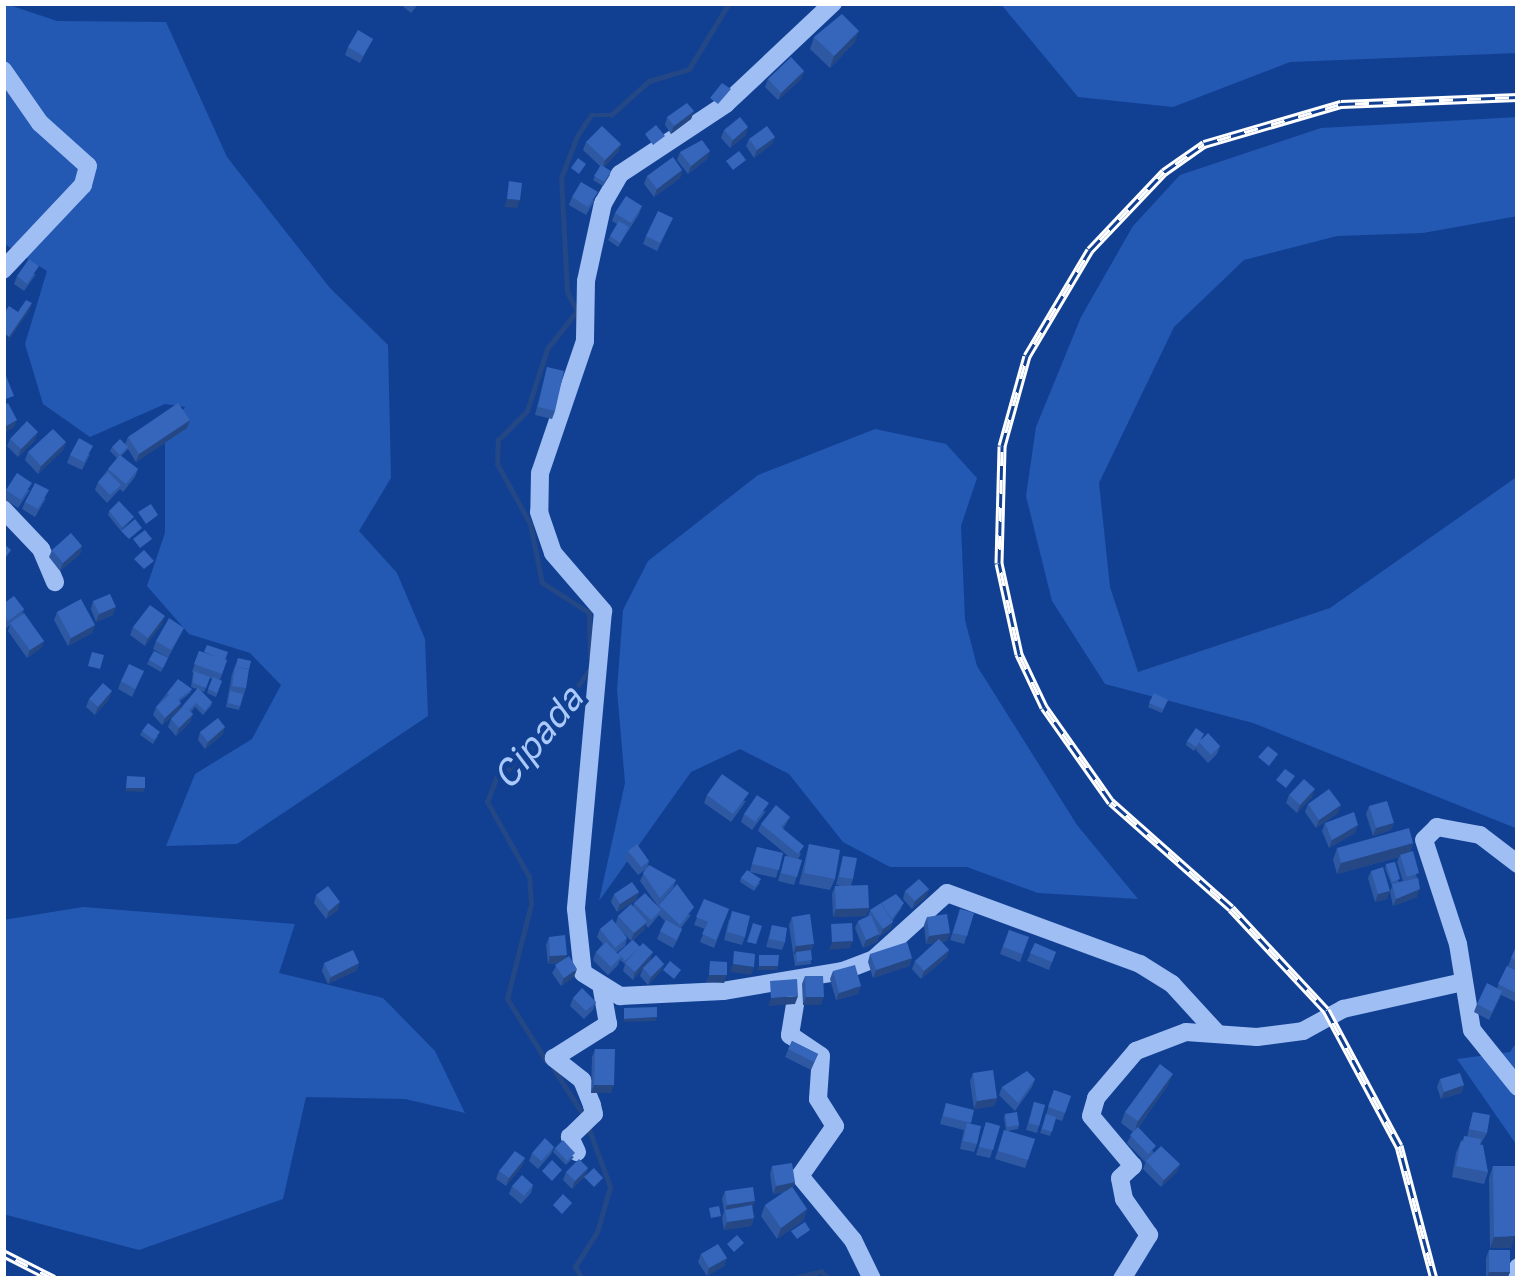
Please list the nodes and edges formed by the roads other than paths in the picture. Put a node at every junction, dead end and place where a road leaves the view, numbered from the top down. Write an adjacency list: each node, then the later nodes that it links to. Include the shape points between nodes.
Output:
1 (833, 3): 9 (street, via 726,104 620,174 603,203 586,281 585,341 540,473 539,512 553,553 603,611 575,929 584,973)
2 (3, 70): 3 (street, via 40,122 88,166 83,185)
3 (3, 269)
4 (3, 509): 5 (street, via 41,549)
5 (55, 582)
6 (1518, 863): 8 (street, via 1480,835 1437,827 1425,837)
7 (800, 980): 9 (street, via 697,993); 10 (street, via 874,958 947,893 1140,964 1172,984); 14 (street, via 790,1035 821,1056 818,1099 835,1126 800,1176 853,1240)
8 (1463, 982): 10 (street, via 1343,1009 1303,1030); 11 (street, via 1472,1030)
9 (602, 990): 12 (street, via 608,1024 554,1058 582,1080 586,1121 570,1137)
10 (1216, 1032): 15 (street, via 1174,1034 1136,1052 1096,1098 1094,1124 1133,1166 1120,1178 1124,1199 1149,1235)
11 (1518, 1087)
12 (577, 1152)
13 (1518, 1267): 16 (street)
14 (872, 1279)
15 (1122, 1279)
16 (1513, 1279)

